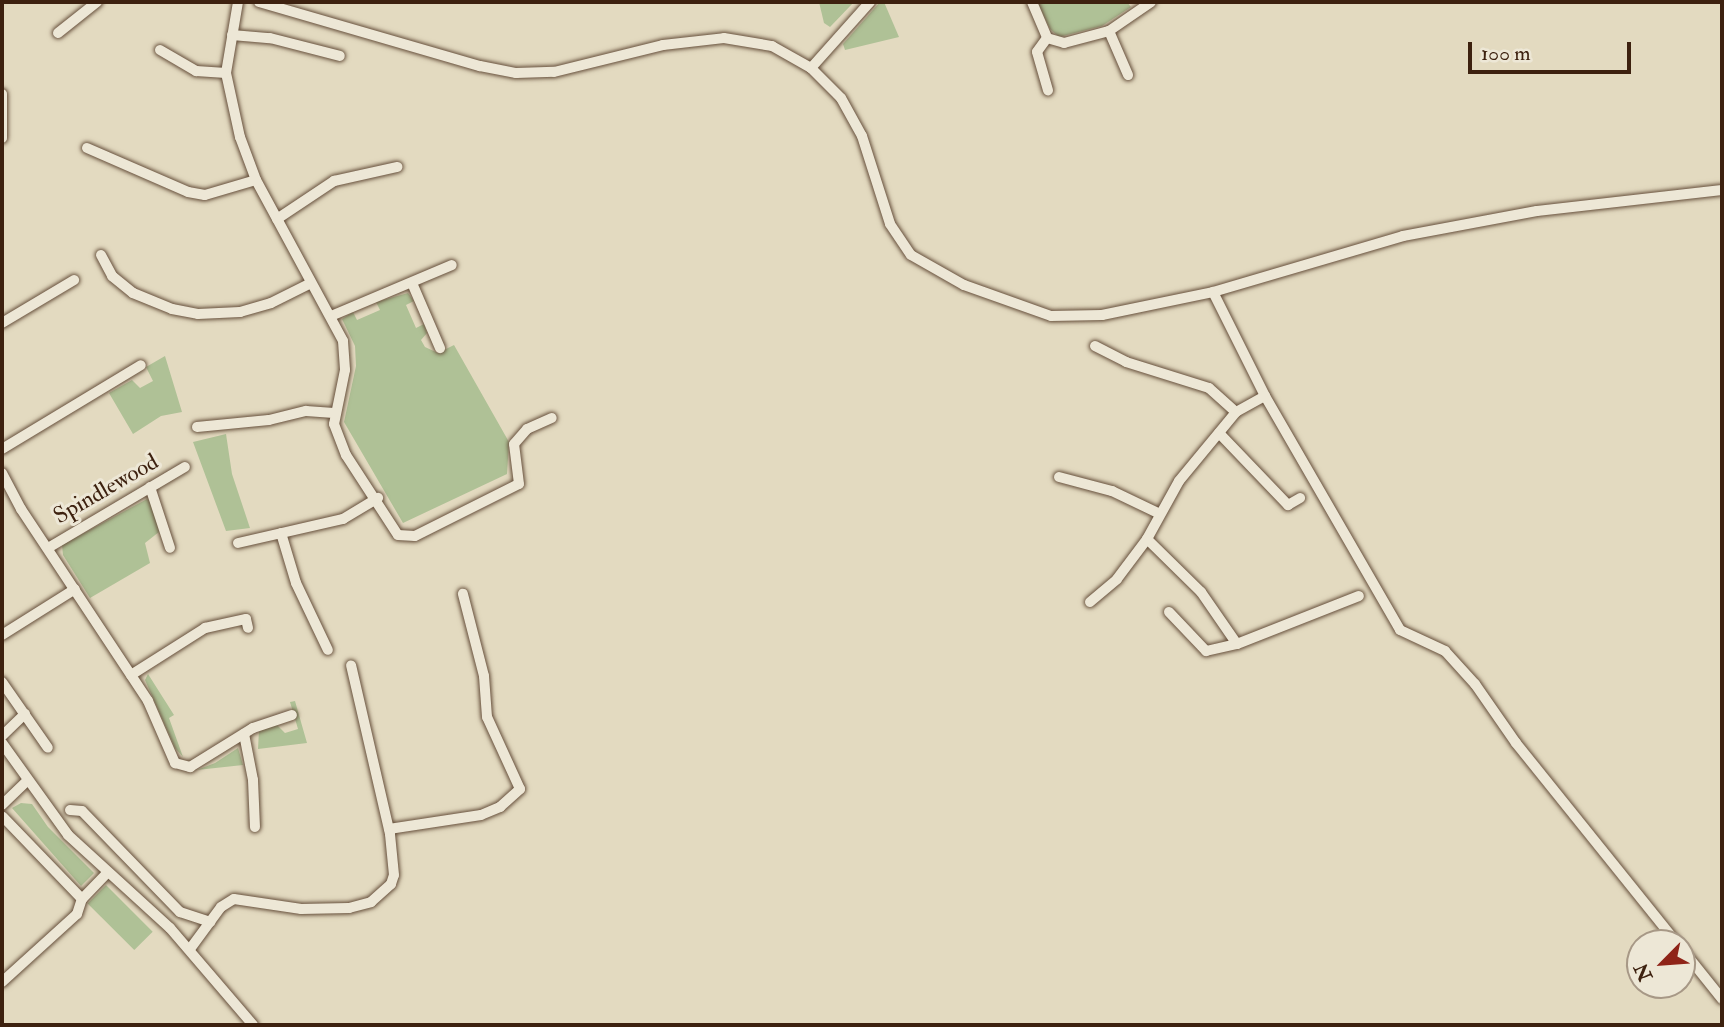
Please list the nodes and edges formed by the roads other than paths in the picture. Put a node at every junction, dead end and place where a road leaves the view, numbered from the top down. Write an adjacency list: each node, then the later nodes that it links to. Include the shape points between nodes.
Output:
1 (97, 2): 8 (street)
2 (238, 2): 9 (street)
3 (259, 2): 13 (street, via 500,71 554,72 663,45 724,38 772,46)
4 (870, 2): 13 (street)
5 (1032, 2): 10 (street)
6 (1151, 2): 7 (street)
7 (1109, 31): 10 (street, via 1064,43); 15 (street)
8 (58, 33)
9 (232, 35): 12 (street, via 270,38); 14 (street)
10 (1046, 38): 16 (street, via 1037,52)
11 (160, 50): 14 (street, via 196,71)
12 (340, 56)
13 (811, 68): 29 (street, via 852,116 899,241 928,268 1005,302 1051,316 1102,315)
14 (226, 73): 21 (street)
15 (1128, 75)
16 (1048, 90)
17 (2, 94): 18 (street)
18 (2, 138)
19 (87, 148): 21 (street, via 188,192 205,195)
20 (397, 167): 23 (street, via 334,181)
21 (256, 180): 23 (street)
22 (1722, 190): 29 (street, via 1537,211 1404,236)
23 (277, 219): 28 (street)
24 (101, 255): 28 (street, via 112,276 133,293 198,314 240,312)
25 (452, 265): 27 (street)
26 (74, 280): 31 (street)
27 (412, 283): 30 (street); 33 (street)
28 (309, 284): 30 (street)
29 (1213, 292): 35 (street)
30 (331, 316): 37 (street, via 343,341 345,370)
31 (2, 323)
32 (1094, 346): 36 (street, via 1126,362 1209,387)
33 (440, 348)
34 (141, 365): 41 (street)
35 (1265, 396): 36 (street); 80 (street, via 1400,630 1445,650)
36 (1236, 412): 40 (street)
37 (334, 413): 39 (street, via 306,411 270,420); 46 (street, via 346,455)
38 (552, 418): 46 (street, via 527,429 514,444 519,484 415,536 398,535)
39 (197, 427)
40 (1219, 433): 47 (street, via 1287,505); 48 (street)
41 (2, 449)
42 (186, 467): 45 (street, Spindlewood)
43 (2, 472): 52 (street, Spindlewood)
44 (1059, 477): 48 (street, via 1112,491)
45 (150, 487): 52 (street, Spindlewood); 53 (street)
46 (378, 498): 49 (street, via 342,519)
47 (1300, 498)
48 (1158, 513): 50 (street)
49 (281, 533): 51 (street); 62 (street, via 296,583)
50 (1147, 539): 57 (street, via 1117,579); 61 (street, via 1200,592)
51 (238, 543)
52 (48, 548): 54 (street, Spindlewood)
53 (170, 548)
54 (75, 589): 60 (street); 64 (street, Spindlewood)
55 (463, 594): 76 (street, via 484,676 487,717 520,789 500,807 481,815)
56 (1359, 596): 61 (street)
57 (1090, 602)
58 (1169, 612): 61 (street, via 1206,651)
59 (248, 628): 64 (street, via 246,619 205,628)
60 (2, 635)
61 (1237, 644)
62 (328, 650)
63 (351, 664): 76 (street, via 361,691)
64 (131, 675): 68 (street, Spindlewood, via 148,701 170,758 181,767)
65 (2, 682): 66 (street)
66 (25, 714): 69 (street); 71 (street)
67 (292, 715): 68 (street, Spindlewood)
68 (244, 734): 75 (street, via 253,780)
69 (2, 736)
70 (2, 743): 72 (street)
71 (48, 748)
72 (28, 780): 74 (street); 77 (street, via 68,835)
73 (70, 810): 79 (street, via 82,811 180,912)
74 (2, 811): 78 (street)
75 (255, 827)
76 (389, 829): 79 (street, via 394,875 383,895 372,902 310,909 234,899 220,907)
77 (108, 872): 78 (street); 81 (street)
78 (82, 899): 83 (street, via 77,914)
79 (210, 922): 81 (street)
80 (1666, 929)
81 (190, 949): 85 (street)
82 (1696, 966): 84 (street)
83 (2, 982)
84 (1722, 999)
85 (253, 1025)

